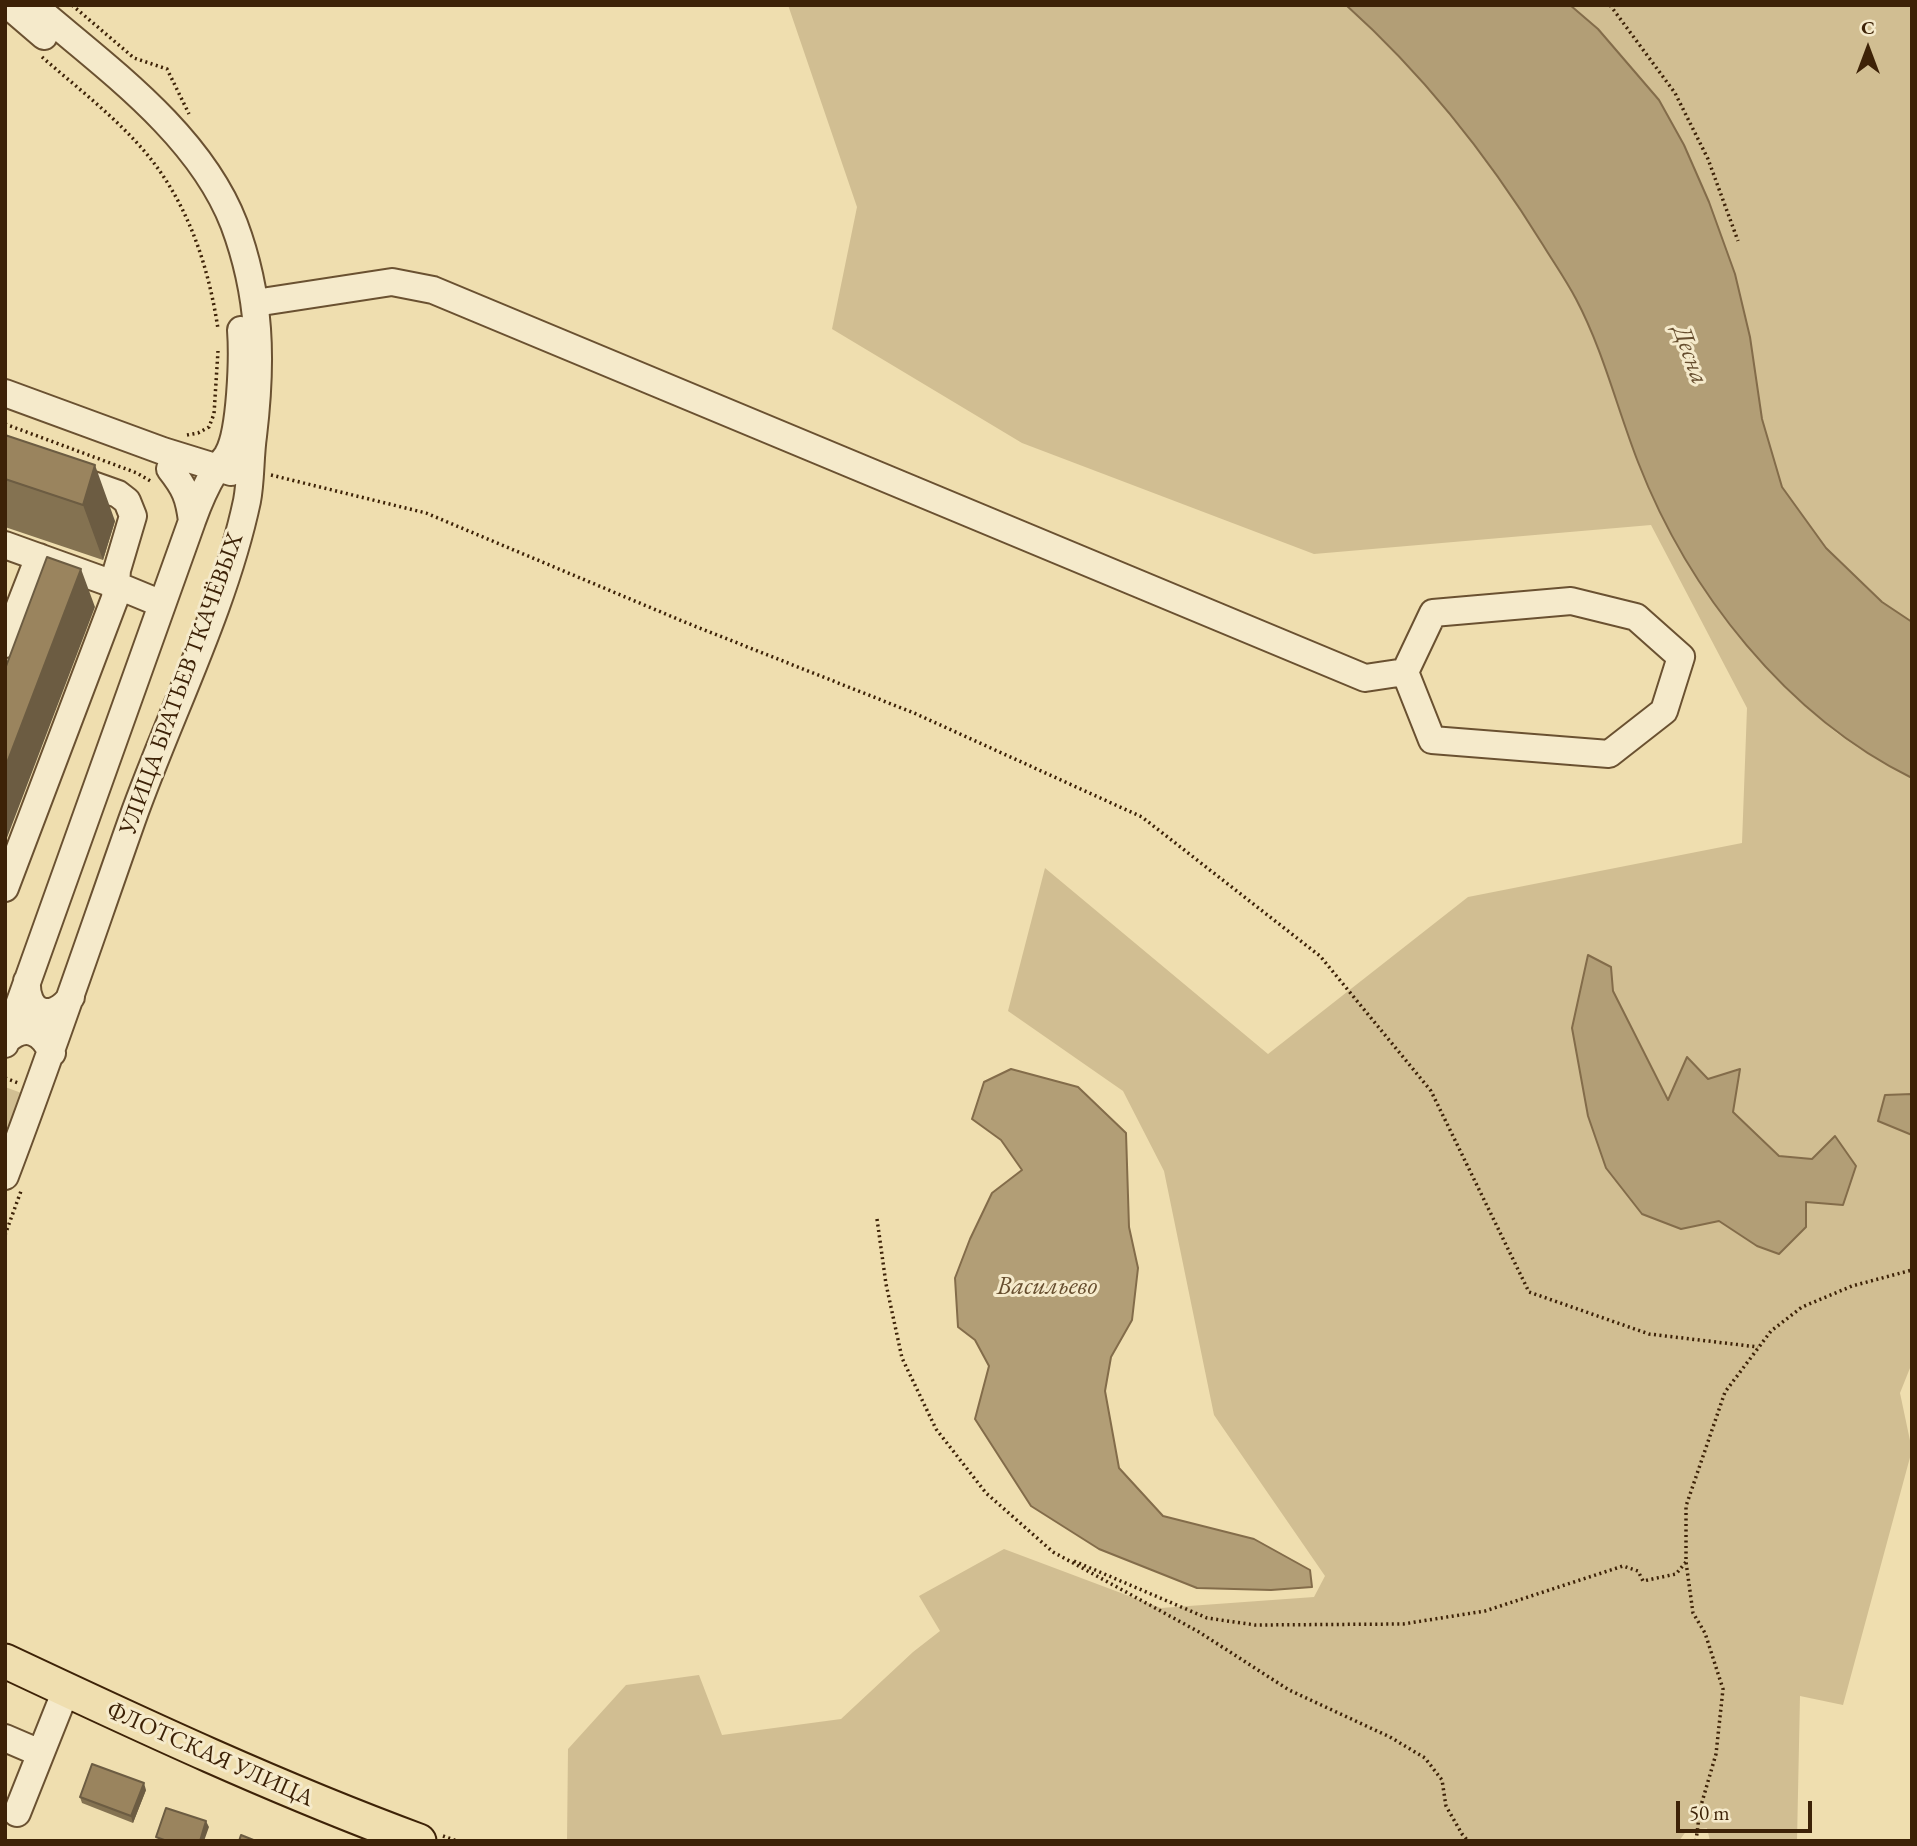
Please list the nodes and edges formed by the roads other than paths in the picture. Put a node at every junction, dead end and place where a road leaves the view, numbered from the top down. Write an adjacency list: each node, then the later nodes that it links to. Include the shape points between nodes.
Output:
1 (8, 5): 6 (street, УЛИЦА БРАТЬЕВ ТКАЧЁВЫХ, via 152,129 187,171 218,228 236,284 242,334)
2 (33, 5): 3 (street, УЛИЦА БРАТЬЕВ ТКАЧЁВЫХ, via 165,120 201,164 233,222)
3 (255, 303): 10 (street, УЛИЦА БРАТЬЕВ ТКАЧЁВЫХ, via 259,333); 17 (street, via 392,282 433,290 1365,678)
4 (5, 393): 7 (street)
5 (5, 410): 7 (street)
6 (234, 438): 7 (street, via 215,446); 9 (street, УЛИЦА БРАТЬЕВ ТКАЧЁВЫХ)
7 (170, 452): 9 (street); 11 (street, via 189,498)
8 (5, 454): 14 (street, via 127,501 133,516)
9 (212, 475): 10 (street); 11 (street, УЛИЦА БРАТЬЕВ ТКАЧЁВЫХ)
10 (256, 483): 20 (street, УЛИЦА БРАТЬЕВ ТКАЧЁВЫХ)
11 (192, 521): 15 (street, УЛИЦА БРАТЬЕВ ТКАЧЁВЫХ)
12 (5, 545): 13 (street)
13 (39, 556): 14 (street); 16 (street)
14 (116, 585): 15 (street); 18 (street, via 115,598)
15 (162, 604): 19 (street, УЛИЦА БРАТЬЕВ ТКАЧЁВЫХ)
16 (5, 643)
17 (1405, 672): 17 (street, via 1433,613 1571,601 1636,617 1681,657 1664,711 1609,754 1432,740)
18 (5, 888)
19 (27, 981): 20 (street, via 26,996 32,1007 44,1012 64,1007); 21 (street, УЛИЦА БРАТЬЕВ ТКАЧЁВЫХ)
20 (71, 997): 22 (street, УЛИЦА БРАТЬЕВ ТКАЧЁВЫХ)
21 (6, 1042): 22 (street, via 15,1032 27,1031 39,1034)
22 (52, 1053): 23 (street, УЛИЦА БРАТЬЕВ ТКАЧЁВЫХ)
23 (5, 1177)
24 (5, 1661): 26 (main road, ФЛОТСКАЯ УЛИЦА)
25 (5, 1681): 26 (main road, ФЛОТСКАЯ УЛИЦА)
26 (62, 1698): 28 (street); 30 (main road, ФЛОТСКАЯ УЛИЦА, via 280,1811); 31 (main road, ФЛОТСКАЯ УЛИЦА)
27 (5, 1738): 28 (street)
28 (40, 1753): 29 (street)
29 (17, 1813)
30 (357, 1841)
31 (419, 1841)

